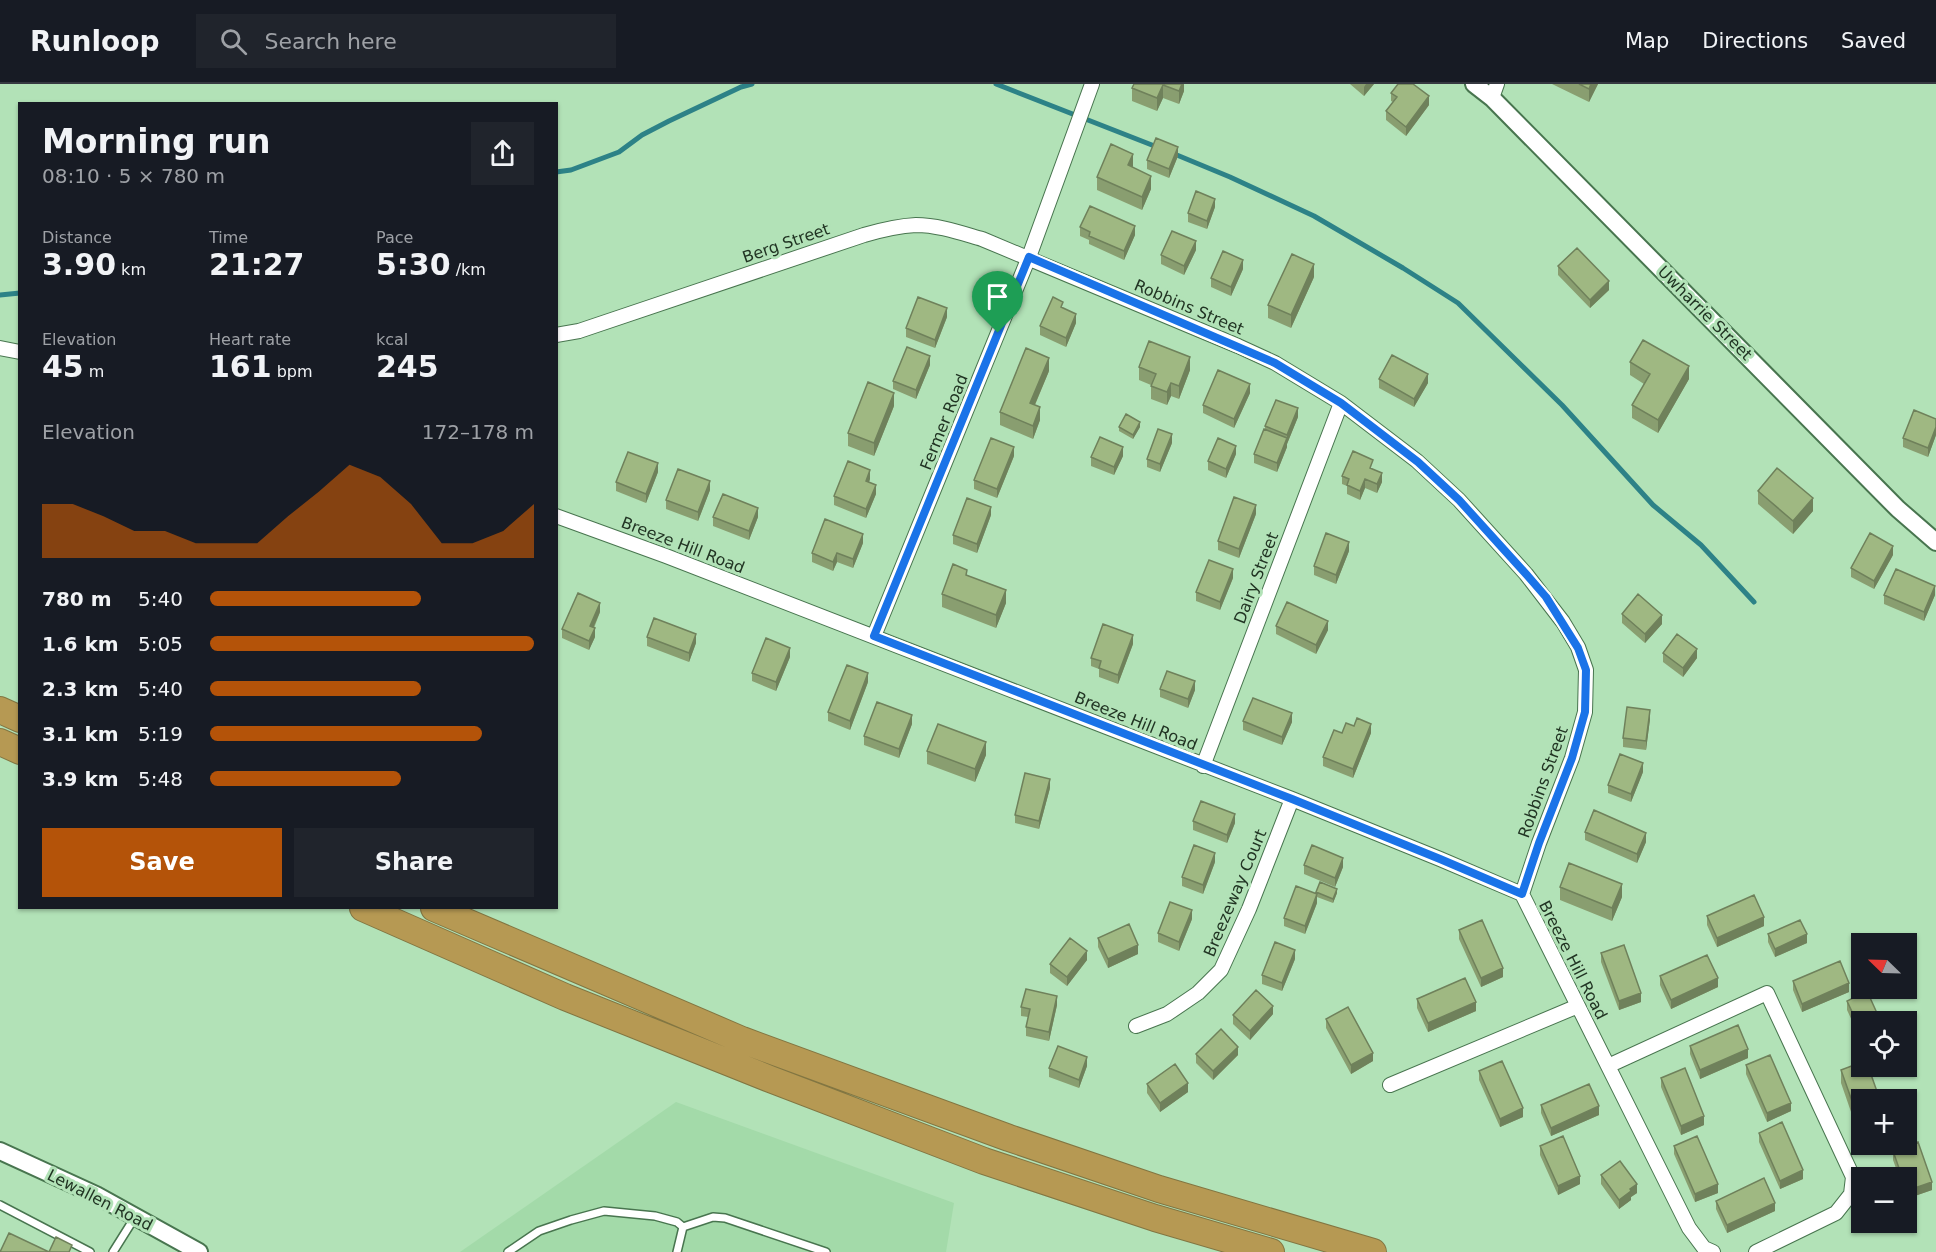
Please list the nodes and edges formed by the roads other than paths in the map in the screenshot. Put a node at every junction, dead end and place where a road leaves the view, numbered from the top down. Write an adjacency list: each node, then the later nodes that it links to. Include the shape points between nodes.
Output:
1 (1092, 84): 4 (street, Fermer Road)
2 (1474, 84): 3 (street, Uwharrie Street)
3 (1495, 91): 10 (street, Uwharrie Street, via 1898,509)
4 (1029, 257): 5 (street, Berg Street, via 945,228 891,228); 8 (street, Robbins Street, via 1275,363); 11 (street, Fermer Road)
5 (558, 335)
6 (0, 348): 7 (street)
7 (18, 352)
8 (1341, 403): 16 (street, Dairy Street); 18 (street, Robbins Street, via 1418,462 1459,500 1546,597 1582,658 1586,670 1585,712)
9 (558, 517): 11 (street, Breeze Hill Road)
10 (1936, 542)
11 (874, 636): 16 (street, Breeze Hill Road)
12 (0, 710): 13 (highway)
13 (18, 718)
14 (0, 742): 15 (highway)
15 (18, 750)
16 (1203, 765): 17 (street, Breeze Hill Road)
17 (1292, 799): 18 (street, Breeze Hill Road); 22 (street, Breezeway Court, via 1221,970 1198,993 1167,1014)
18 (1522, 894): 21 (street, Breeze Hill Road)
19 (365, 909): 35 (highway, via 565,997 984,1161)
20 (436, 909): 36 (highway, via 742,1040 1009,1138 1159,1189)
21 (1578, 1006): 23 (street, Breeze Hill Road); 24 (street)
22 (1136, 1026)
23 (1608, 1066): 37 (street, Breeze Hill Road, via 1689,1228 1704,1248); 38 (street, via 1767,993 1852,1177 1851,1194 1836,1214)
24 (1390, 1085)
25 (0, 1151): 27 (street, Lewallen Road)
26 (0, 1205): 29 (lane)
27 (135, 1217): 30 (lane); 31 (street, Lewallen Road)
28 (683, 1227): 32 (lane, via 655,1216 604,1211 539,1231); 33 (lane); 34 (lane, via 713,1217 725,1218)
29 (90, 1252)
30 (113, 1252)
31 (199, 1252)
32 (508, 1252)
33 (677, 1252)
34 (826, 1252)
35 (1271, 1252)
36 (1373, 1252)
37 (1713, 1252)
38 (1756, 1252)

